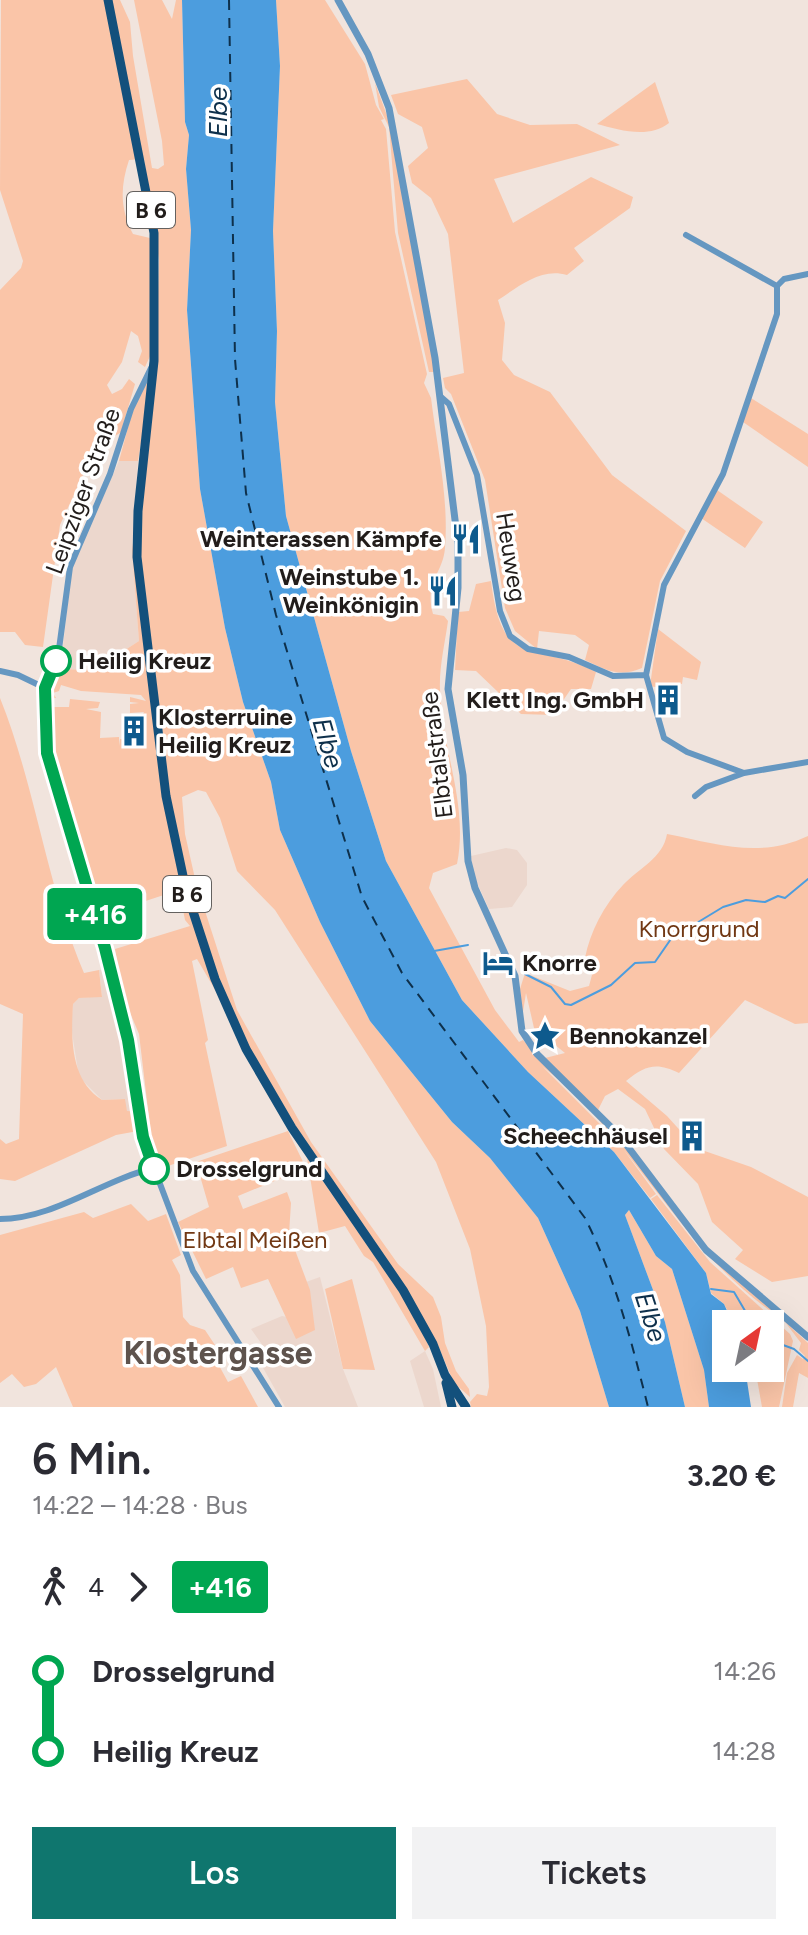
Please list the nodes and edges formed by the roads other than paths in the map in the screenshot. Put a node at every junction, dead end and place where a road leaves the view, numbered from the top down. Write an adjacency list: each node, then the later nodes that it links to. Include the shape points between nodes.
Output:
1 (108, 0): 6 (main road, B 6, via 152,221)
2 (338, 0): 8 (street, Elbtalstraße, via 368,54 389,108)
3 (686, 235): 5 (street)
4 (808, 274): 5 (street, via 784,279)
5 (777, 286): 11 (street, via 777,314 723,474 664,585)
6 (154, 361): 7 (main road, B 6); 9 (street, Leipziger Straße)
7 (151, 397): 9 (street, Leipziger Straße); 19 (main road, B 6, via 137,557 171,828 202,947 246,1049 284,1115 403,1290)
8 (441, 397): 11 (street, Heuweg, via 449,404 477,475 500,611 510,636 528,649 569,657 613,676); 18 (street, Elbtalstraße, via 458,560 448,689 464,779 468,861 515,976 523,1036 619,1135 706,1250)
9 (134, 401): 12 (street, Leipziger Straße, via 70,567 59,649)
10 (0, 671): 12 (street)
11 (646, 675): 14 (street, via 664,738)
12 (45, 688): 16 (street, Leipziger Straße, via 47,753 105,948)
13 (808, 762): 14 (street)
14 (744, 773): 15 (street)
15 (695, 796)
16 (154, 1168): 17 (street, via 75,1199); 20 (street, Leipziger Straße, via 193,1271)
17 (0, 1219)
18 (808, 1337)
19 (445, 1375): 21 (main road, B 6); 22 (main road)
20 (279, 1407)
21 (452, 1407)
22 (466, 1407)

